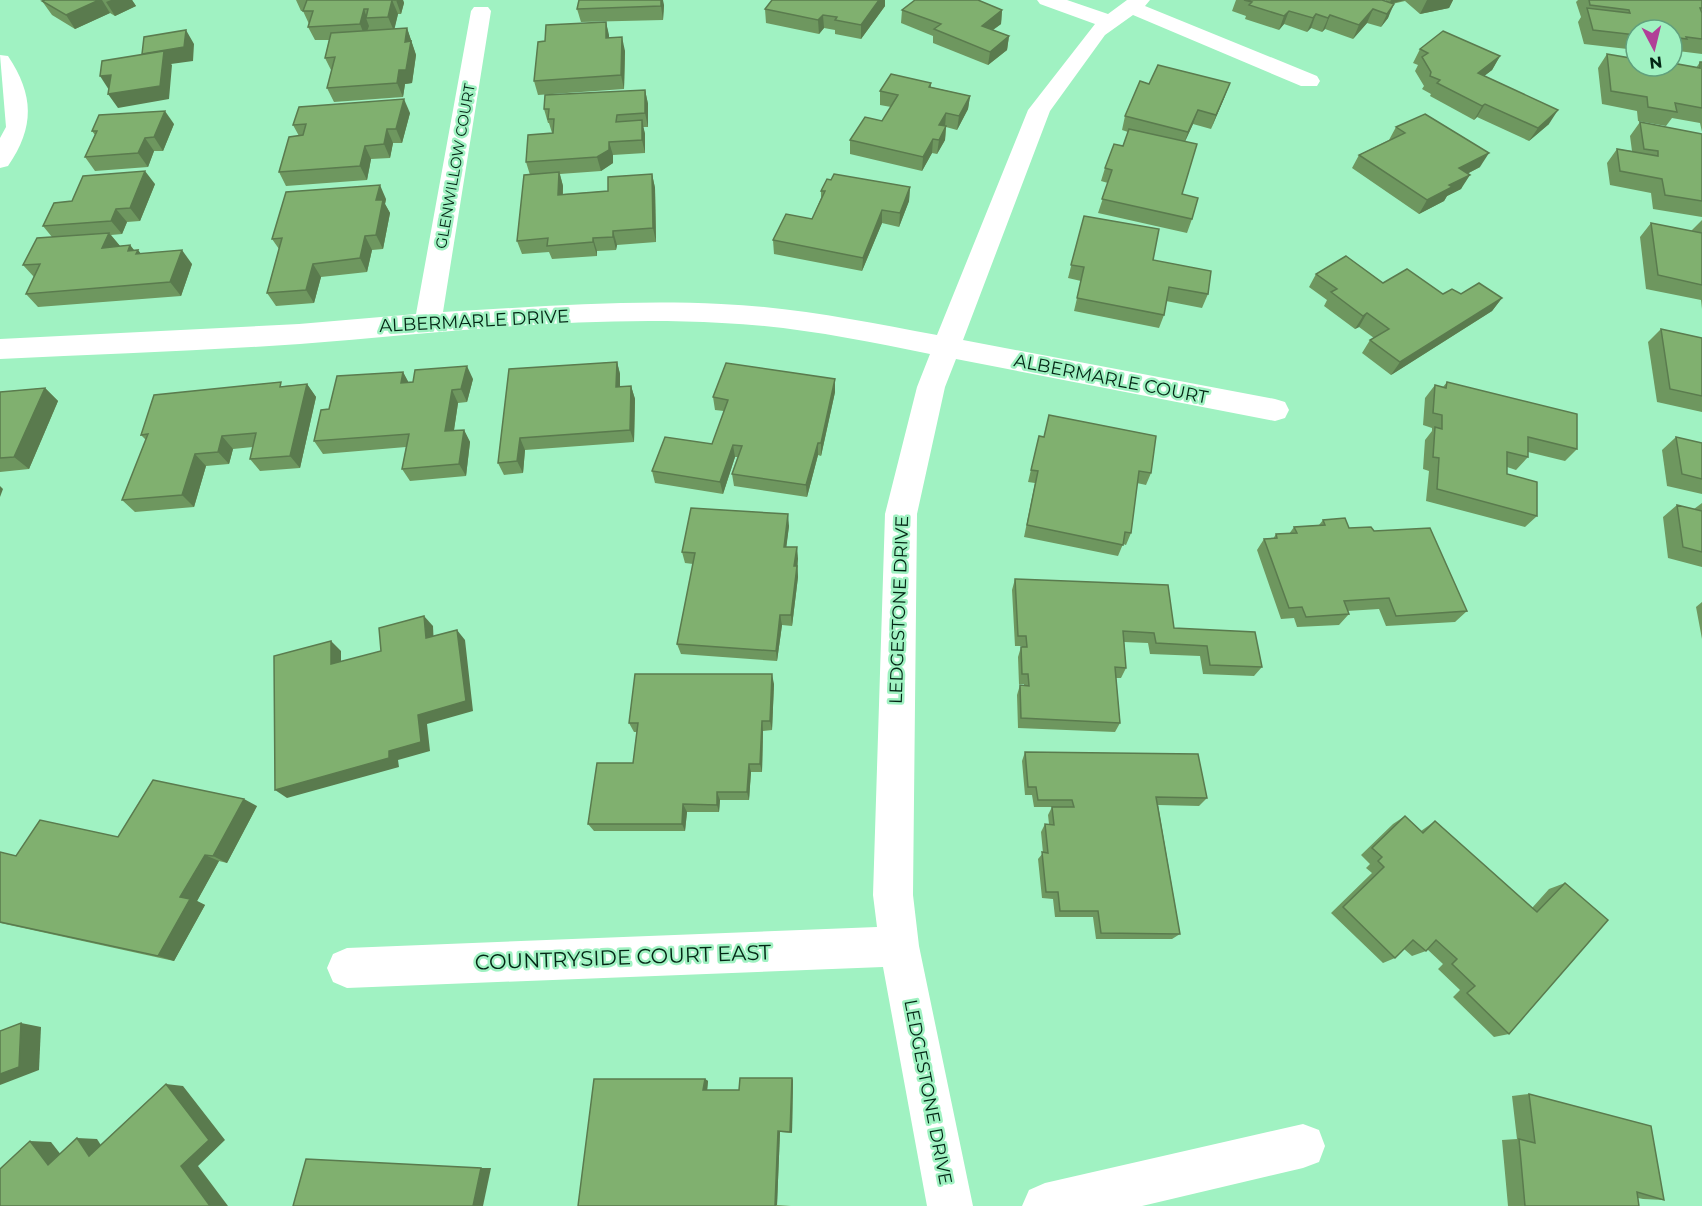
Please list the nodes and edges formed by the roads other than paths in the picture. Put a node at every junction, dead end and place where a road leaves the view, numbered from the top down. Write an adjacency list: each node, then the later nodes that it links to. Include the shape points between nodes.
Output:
1 (1047, 0): 2 (street)
2 (1127, 10): 5 (street); 8 (street, LEDGESTONE DRIVE, via 1098,31 1039,110)
3 (481, 11): 7 (street, GLENWILLOW COURT)
4 (0, 61): 6 (street, via 14,86 17,128)
5 (1309, 81)
6 (0, 161)
7 (428, 322): 8 (street, ALBERMARLE DRIVE, via 619,313 720,313 806,320); 9 (street, ALBERMARLE DRIVE, via 299,334)
8 (946, 347): 10 (street, ALBERMARLE COURT); 11 (street, LEDGESTONE DRIVE, via 931,387 901,514 893,895)
9 (0, 350)
10 (1275, 410)
11 (899, 946): 12 (street, COUNTRYSIDE COURT EAST); 14 (street, LEDGESTONE DRIVE)
12 (347, 968)
13 (1303, 1146): 15 (street)
14 (950, 1206)
15 (1045, 1206)

